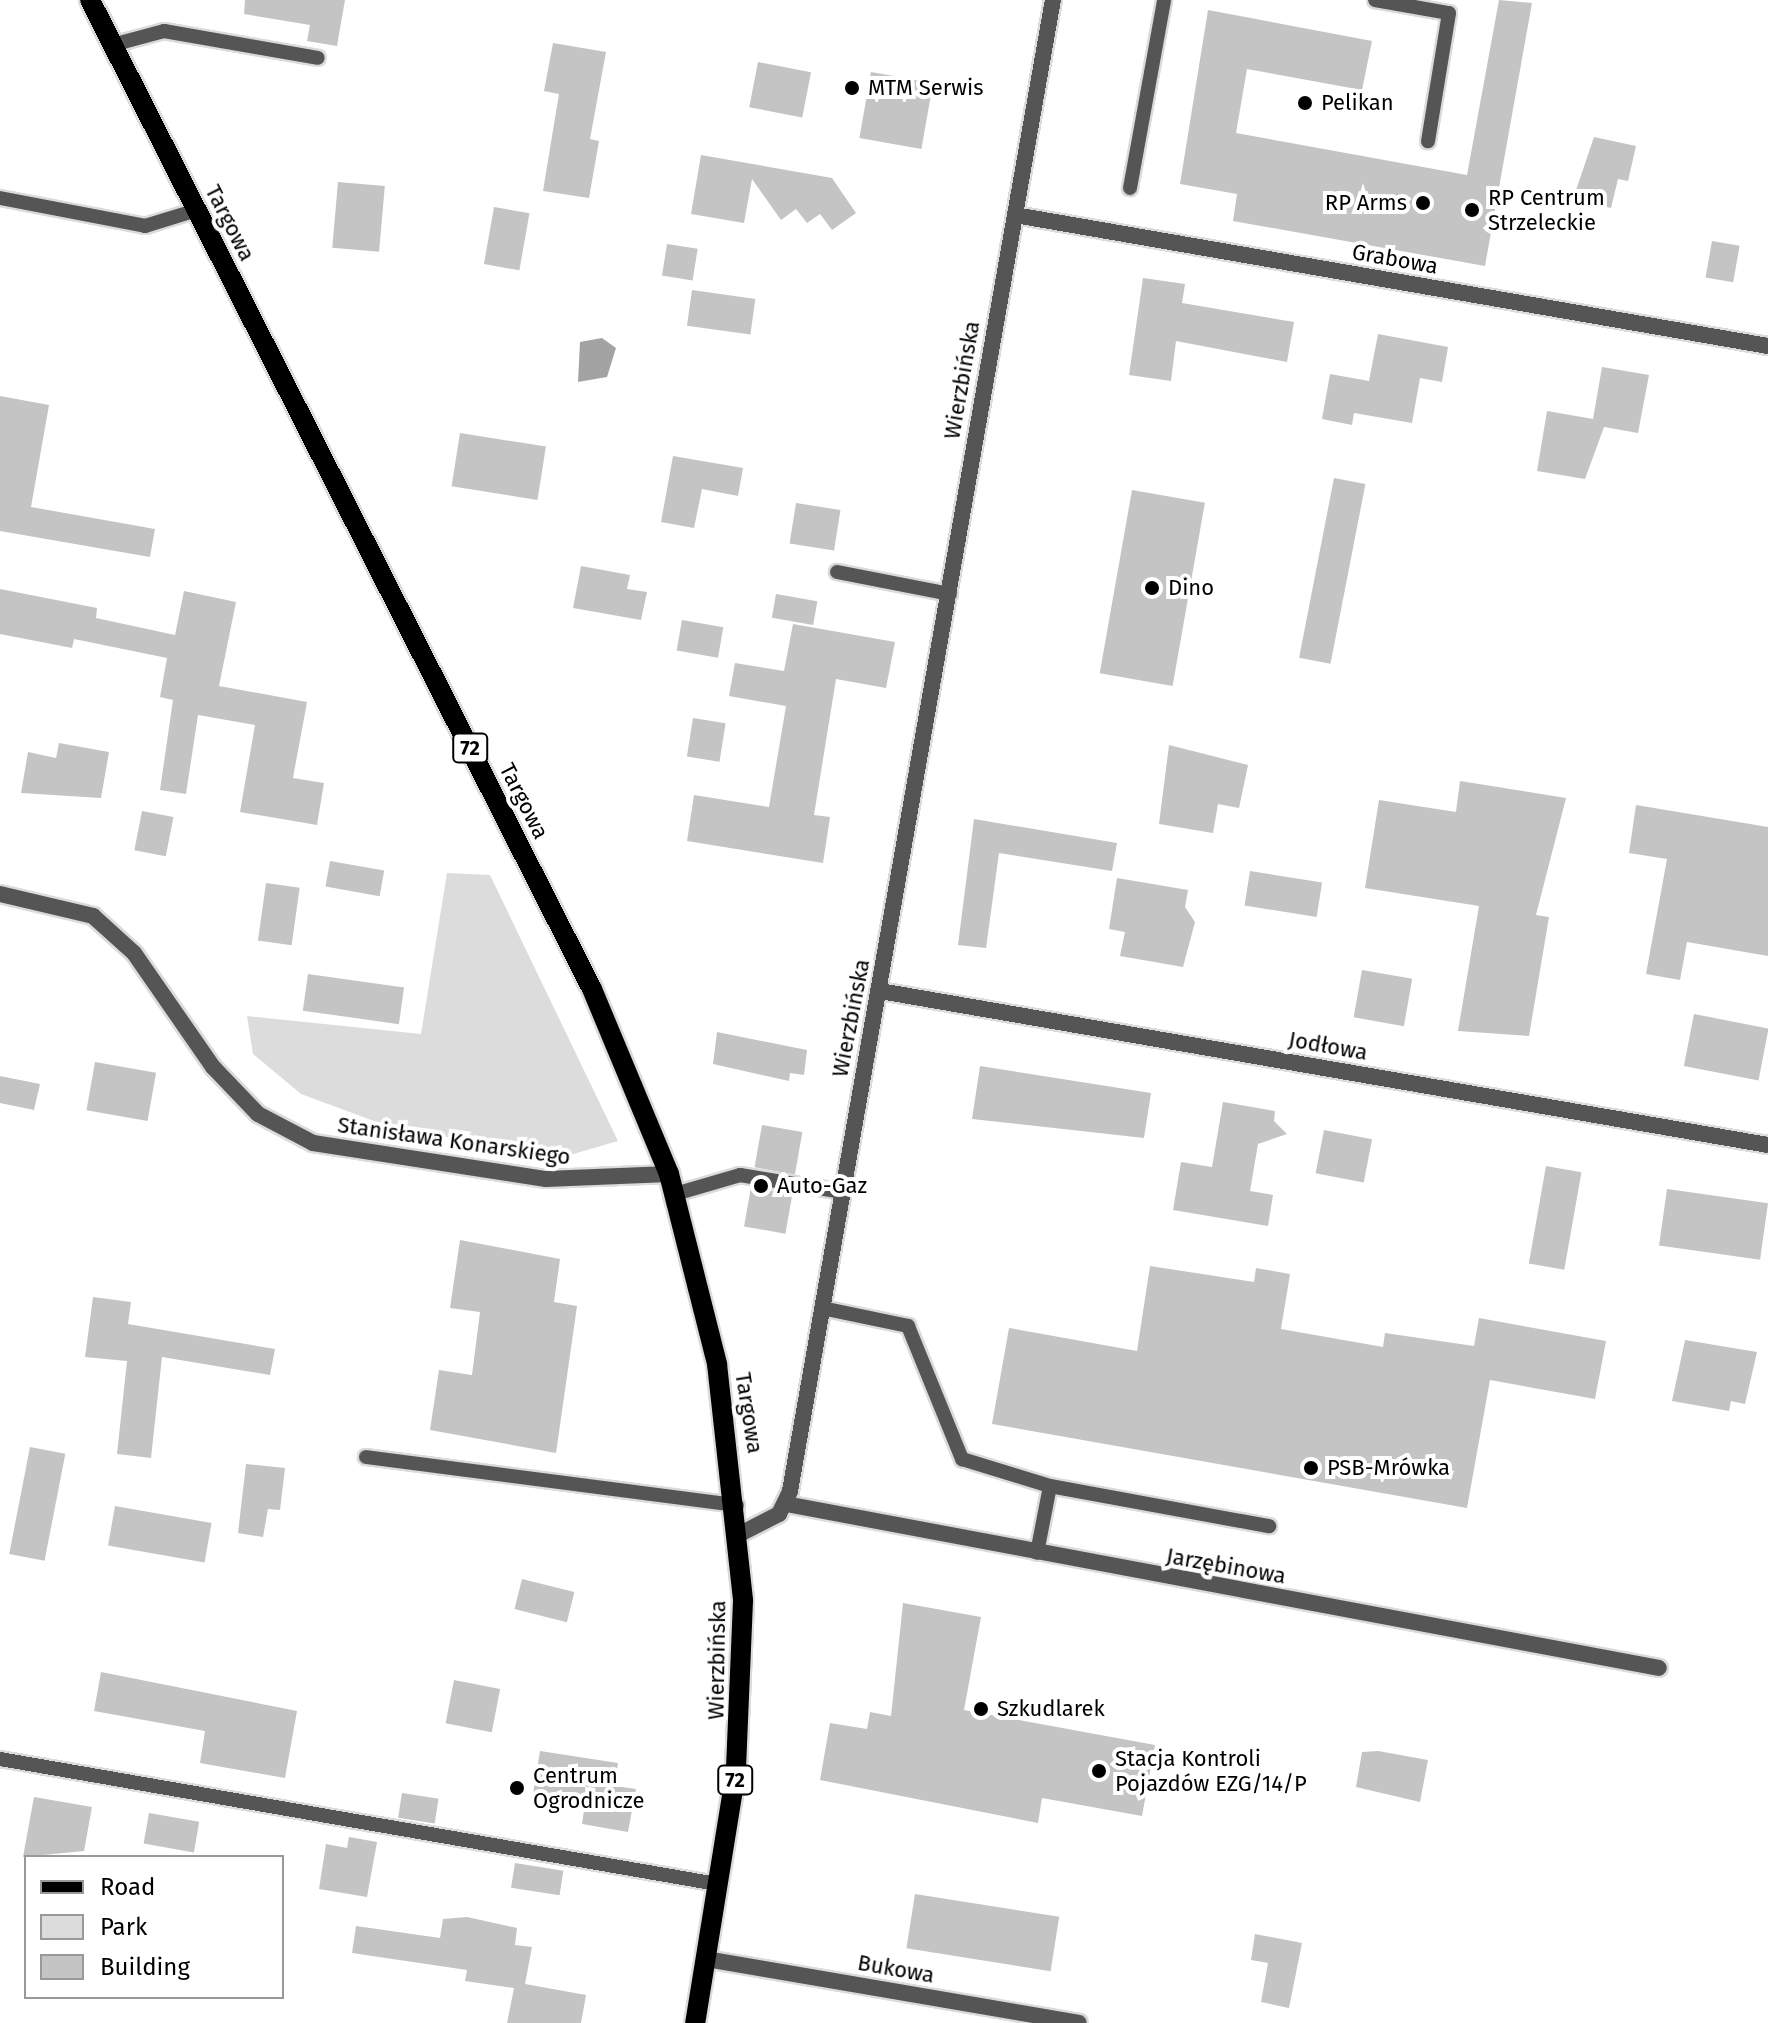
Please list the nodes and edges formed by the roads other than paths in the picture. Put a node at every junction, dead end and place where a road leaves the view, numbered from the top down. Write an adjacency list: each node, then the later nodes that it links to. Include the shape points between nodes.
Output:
1 (90, 0): 5 (main road, Targowa / 72)
2 (1053, 0): 11 (street, Wierzbińska)
3 (1164, 0): 8 (lane)
4 (1375, 0): 7 (lane, via 1449,13)
5 (112, 45): 6 (lane, via 164,31); 10 (main road, Targowa / 72)
6 (318, 58)
7 (1428, 141)
8 (1130, 188)
9 (0, 198): 10 (lane, via 145,226)
10 (197, 210): 18 (main road, Targowa / 72, via 592,989)
11 (1015, 215): 12 (street, Grabowa); 14 (street, Wierzbińska)
12 (1768, 346)
13 (837, 572): 14 (lane)
14 (950, 594): 16 (street, Wierzbińska)
15 (0, 894): 18 (street, Stanisława Konarskiego, via 93,916 134,953 213,1067 258,1114 313,1143 546,1179)
16 (880, 991): 17 (street, Jodłowa); 19 (street, Wierzbińska)
17 (1768, 1145)
18 (672, 1184): 19 (lane, via 740,1175); 24 (main road, Targowa / 72, via 717,1364)
19 (843, 1192): 20 (street, Wierzbińska)
20 (822, 1308): 22 (lane, via 908,1326 962,1459); 23 (street, Wierzbińska)
21 (366, 1457): 24 (lane)
22 (1050, 1486): 25 (lane); 27 (lane)
23 (786, 1504): 26 (street, via 770,1522); 27 (street, Jarzębinowa)
24 (737, 1505): 26 (main road, Targowa / 72)
25 (1269, 1526)
26 (740, 1534): 30 (main road, Wierzbińska / 72, via 743,1671)
27 (1037, 1553): 28 (street, Jarzębinowa)
28 (1659, 1668)
29 (0, 1759): 30 (lane)
30 (717, 1884): 31 (main road, Wierzbińska / 72)
31 (706, 1959): 32 (main road, Wierzbińska / 72); 33 (street, Bukowa)
32 (695, 2023)
33 (1079, 2023)

